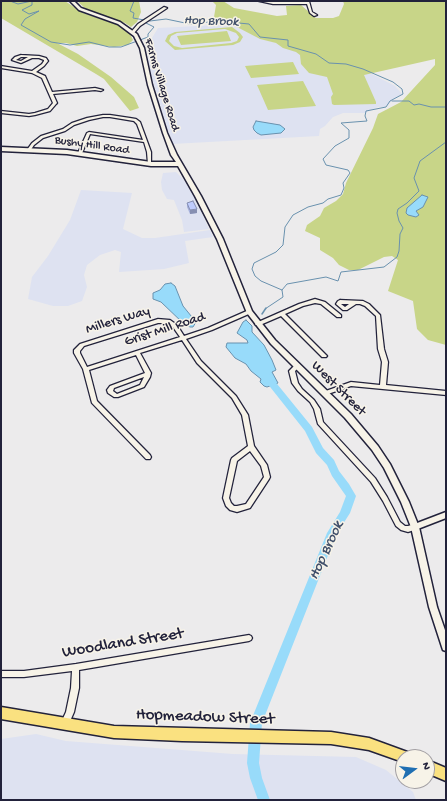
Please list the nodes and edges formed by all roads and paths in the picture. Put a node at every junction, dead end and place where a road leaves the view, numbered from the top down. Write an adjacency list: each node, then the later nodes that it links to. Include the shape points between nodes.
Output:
1 (72, 1): 6 (main road, Farms Village Road, via 86,12 111,20)
2 (260, 1): 3 (street)
3 (307, 2): 5 (street, via 310,12)
4 (165, 8): 6 (street)
5 (315, 15)
6 (133, 32): 18 (main road, Farms Village Road, via 139,41 163,130)
7 (31, 57): 9 (street, via 42,57 46,60)
8 (1, 68): 9 (street)
9 (33, 72): 11 (street, via 44,78)
10 (101, 90): 11 (street, via 95,88)
11 (52, 93): 12 (street, via 55,103 42,112 29,115)
12 (1, 112)
13 (144, 140): 15 (street, via 140,126 135,120 102,116 73,124 64,130 42,137); 16 (street, via 89,133); 17 (street)
14 (1, 149): 15 (main road, Bushy Hill Road)
15 (29, 150): 16 (main road, Bushy Hill Road)
16 (80, 153): 17 (main road, Bushy Hill Road)
17 (150, 164): 18 (main road, Bushy Hill Road)
18 (180, 164): 20 (main road, West Street, via 220,239)
19 (355, 302): 30 (street, via 367,305 378,315 380,349 384,362)
20 (249, 312): 23 (main road, West Street); 24 (street, Grist Mill Road)
21 (282, 314): 22 (street, via 315,301 323,303); 23 (street); 26 (street)
22 (339, 316)
23 (258, 324): 27 (main road, West Street)
24 (183, 338): 25 (street, Grist Mill Road); 28 (street, Millers Way, via 171,323 163,320 96,340 82,345 77,350); 33 (street, via 199,362 234,397 243,410)
25 (137, 352): 28 (street, Grist Mill Road); 29 (street)
26 (324, 356)
27 (297, 366): 31 (main road, West Street); 36 (street, via 292,371 295,383 314,405 320,423 373,480 398,524 408,529)
28 (86, 369): 34 (street, via 94,402)
29 (147, 375): 29 (street, via 138,389 116,396 110,392 112,386)
30 (383, 387): 31 (street, via 351,384); 32 (street)
31 (325, 393): 36 (main road, West Street, via 382,458 396,482)
32 (446, 394)
33 (251, 447): 33 (street, via 234,460 230,477 226,498 228,504 237,509 248,506 267,478 264,465)
34 (148, 457)
35 (446, 515): 36 (main road)
36 (415, 527): 38 (main road, West Street, via 433,607)
37 (249, 638): 39 (street, Woodland Street)
38 (446, 647)
39 (76, 667): 40 (street, Woodland Street); 42 (street, via 75,688 70,712)
40 (1, 674)
41 (1, 713): 42 (highway, Hopmeadow Street)
42 (64, 725): 43 (highway, Hopmeadow Street, via 114,732 348,740)
43 (395, 753)
44 (435, 770): 45 (highway)
45 (446, 775)

